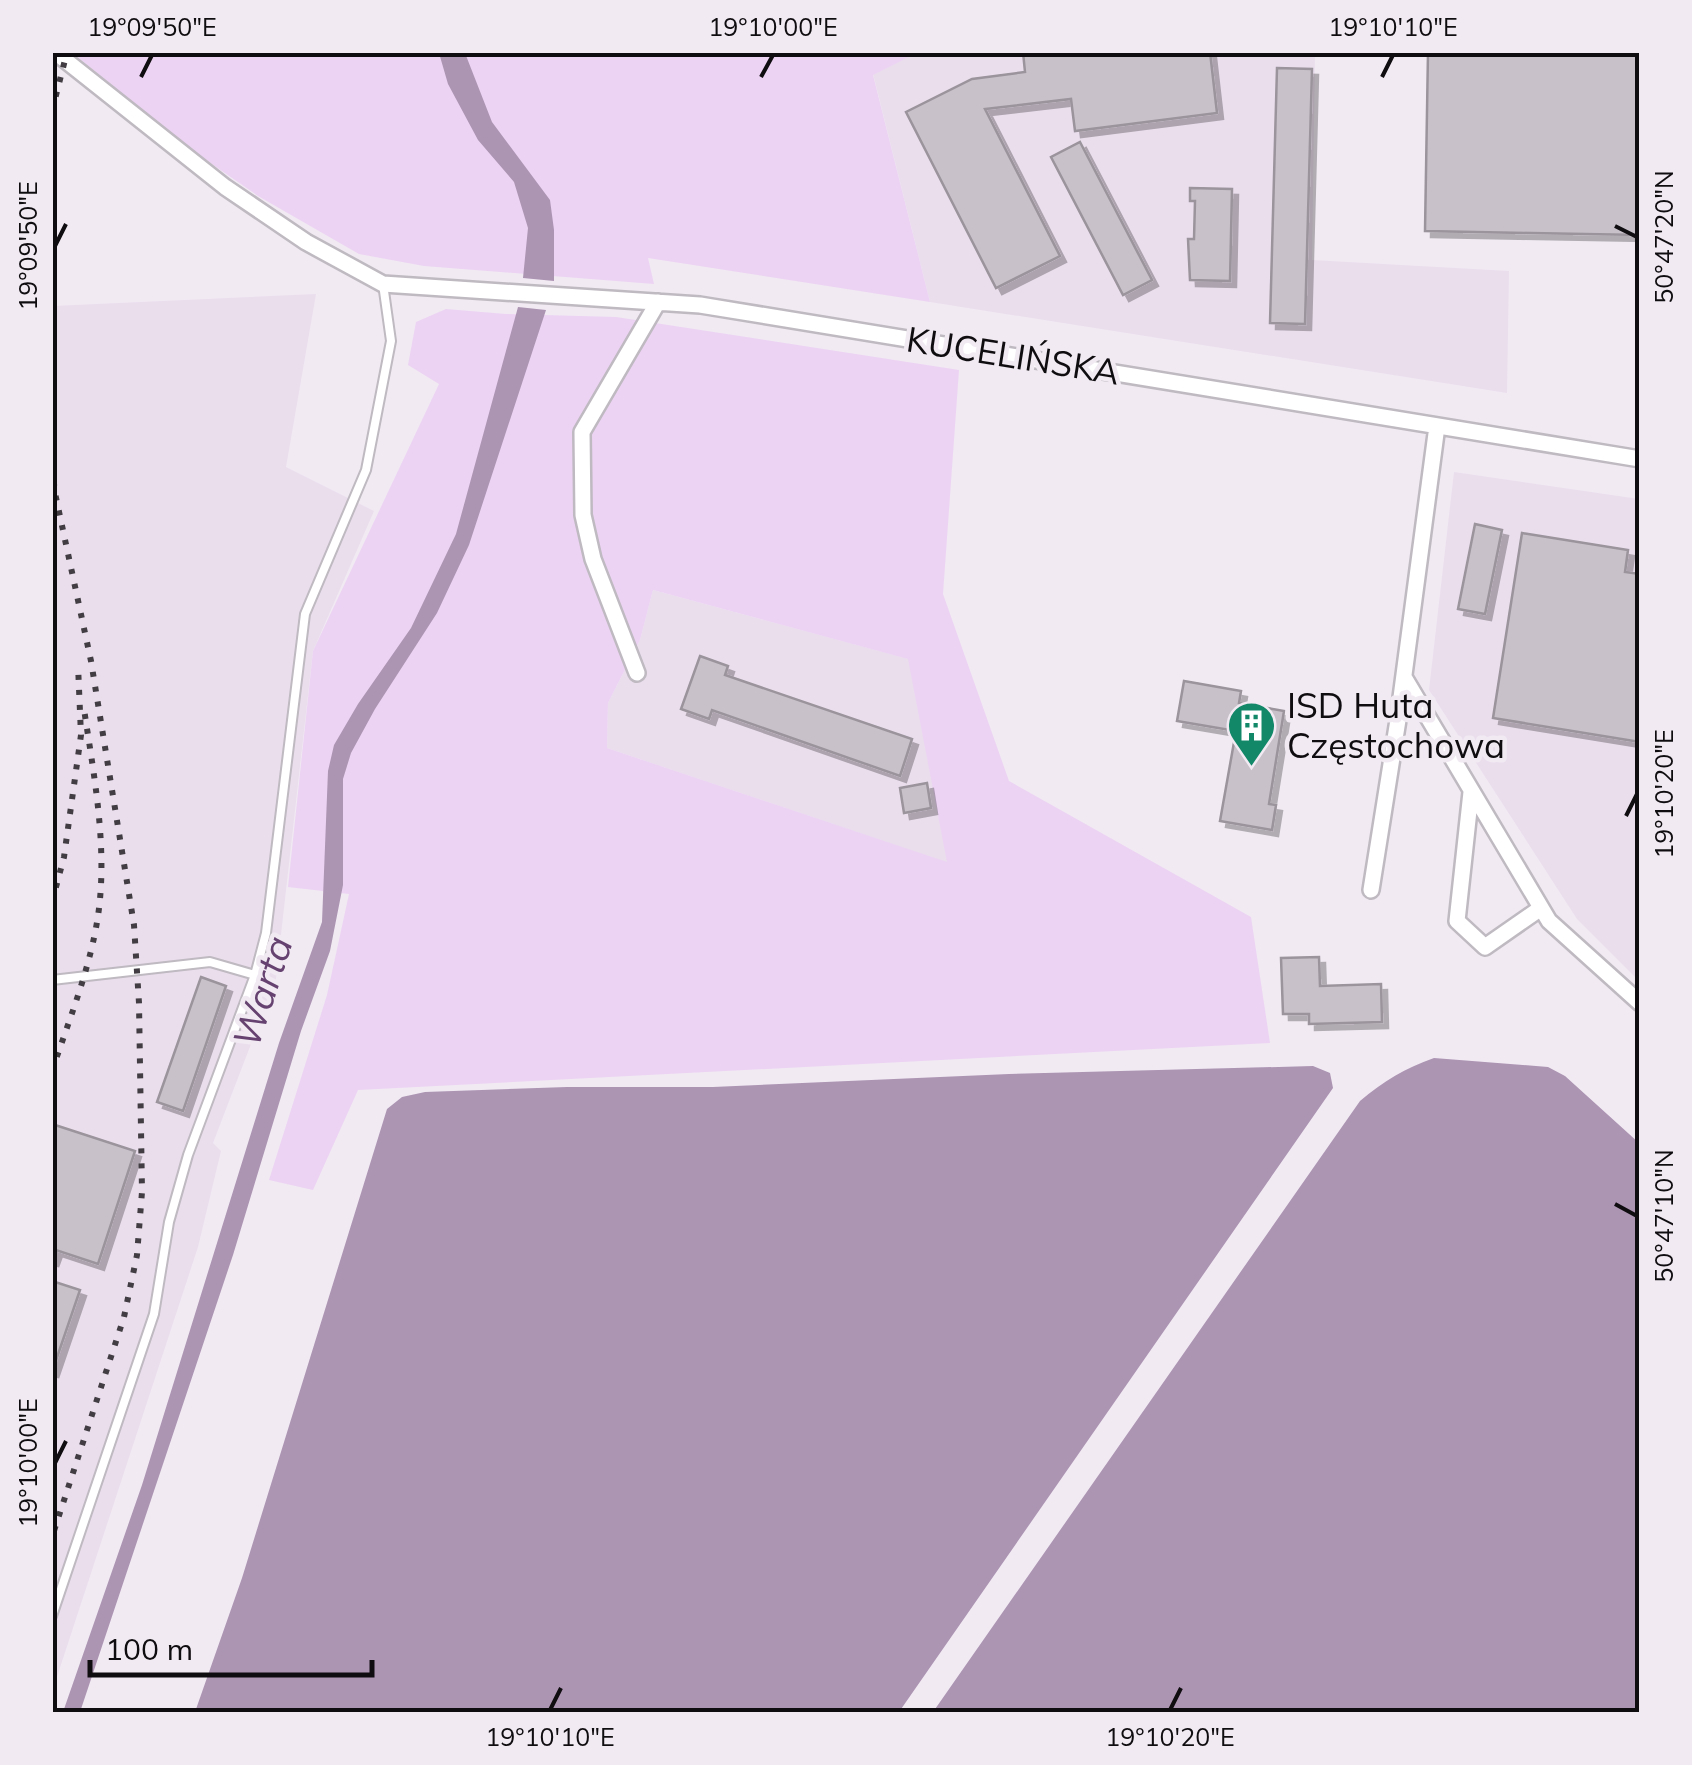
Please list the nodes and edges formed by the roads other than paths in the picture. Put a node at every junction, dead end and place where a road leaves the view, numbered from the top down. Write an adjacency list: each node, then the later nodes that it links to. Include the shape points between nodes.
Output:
1 (54, 52): 2 (street, via 225,187)
2 (383, 284): 3 (street, KUCELIŃSKA); 11 (lane, via 388,359 366,470 305,614 266,934)
3 (658, 302): 4 (street, KUCELIŃSKA); 6 (street, via 582,432 583,515 593,559)
4 (1437, 426): 5 (street, KUCELIŃSKA); 7 (street)
5 (1640, 459)
6 (637, 673)
7 (1404, 676): 8 (street); 9 (street)
8 (1471, 792): 10 (street); 10 (street, via 1457,921 1485,946)
9 (1372, 890)
10 (1541, 908): 13 (street)
11 (255, 975): 12 (lane, via 210,962); 14 (lane, via 188,1155 154,1314)
12 (52, 980)
13 (1640, 1003)
14 (52, 1616)

